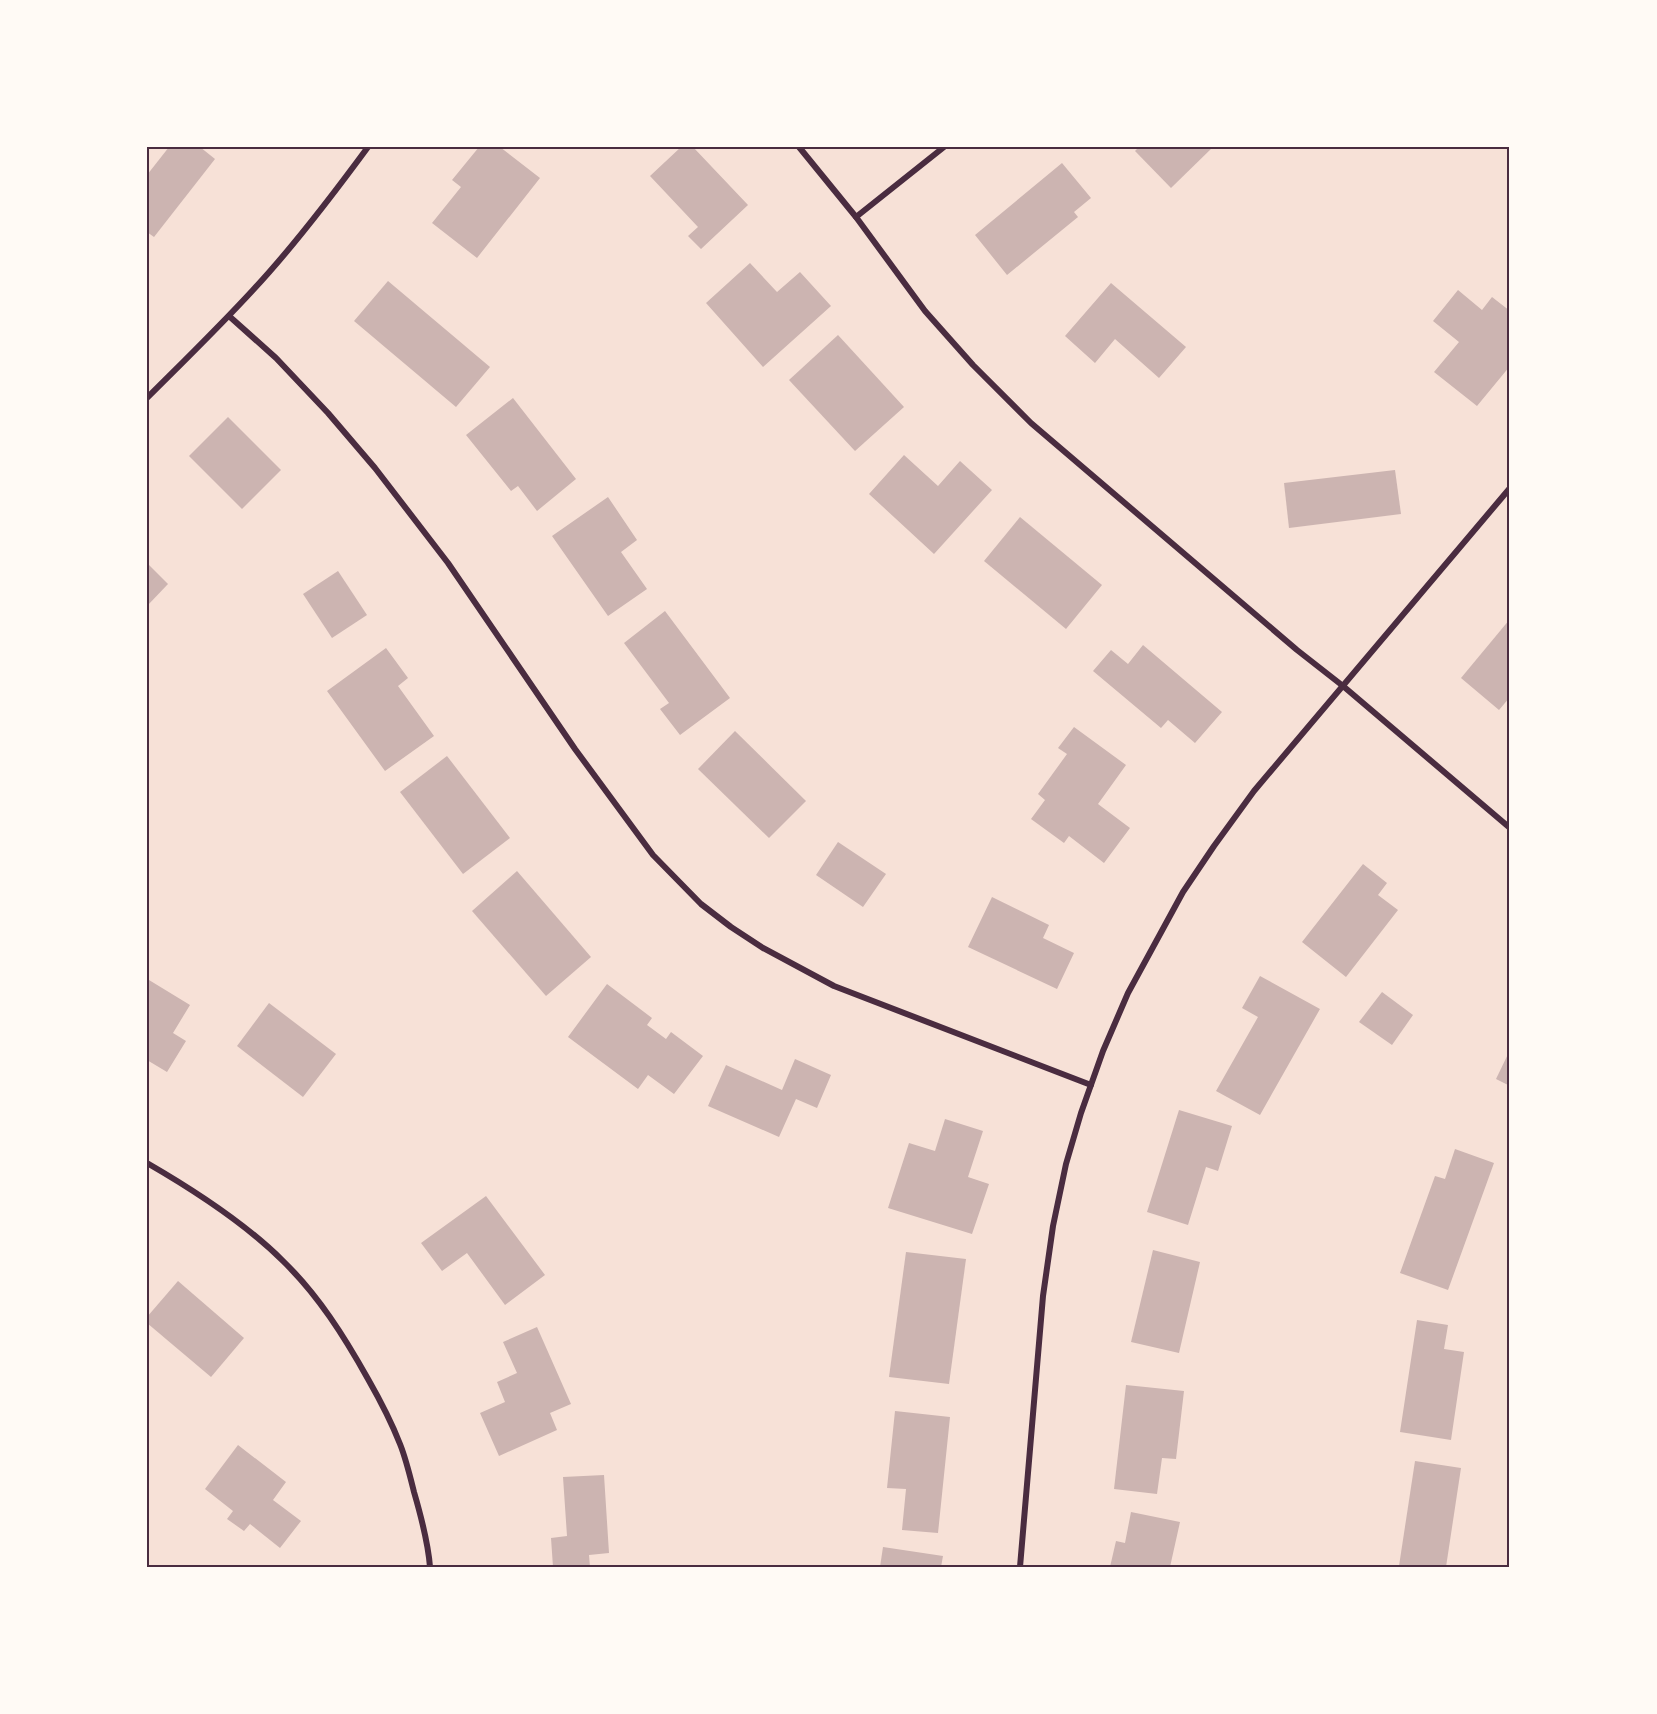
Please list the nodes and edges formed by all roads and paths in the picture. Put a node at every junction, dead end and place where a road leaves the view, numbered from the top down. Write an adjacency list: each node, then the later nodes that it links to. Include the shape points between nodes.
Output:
1 (368, 147): 5 (street, via 319,214)
2 (799, 147): 4 (street)
3 (944, 147): 4 (street)
4 (856, 217): 8 (street, via 925,311 1031,423)
5 (229, 316): 6 (street); 10 (street, via 276,358 375,468 448,563 653,855 701,904 763,948 834,986)
6 (147, 398)
7 (1510, 488): 8 (street)
8 (1343, 686): 9 (street); 10 (street, via 1254,792 1183,892 1128,993)
9 (1510, 828)
10 (1091, 1085): 13 (street, via 1066,1164 1053,1226 1043,1296)
11 (147, 1163): 12 (street, via 231,1218 290,1268 328,1312 387,1413 401,1445 422,1519)
12 (430, 1567)
13 (1020, 1567)

